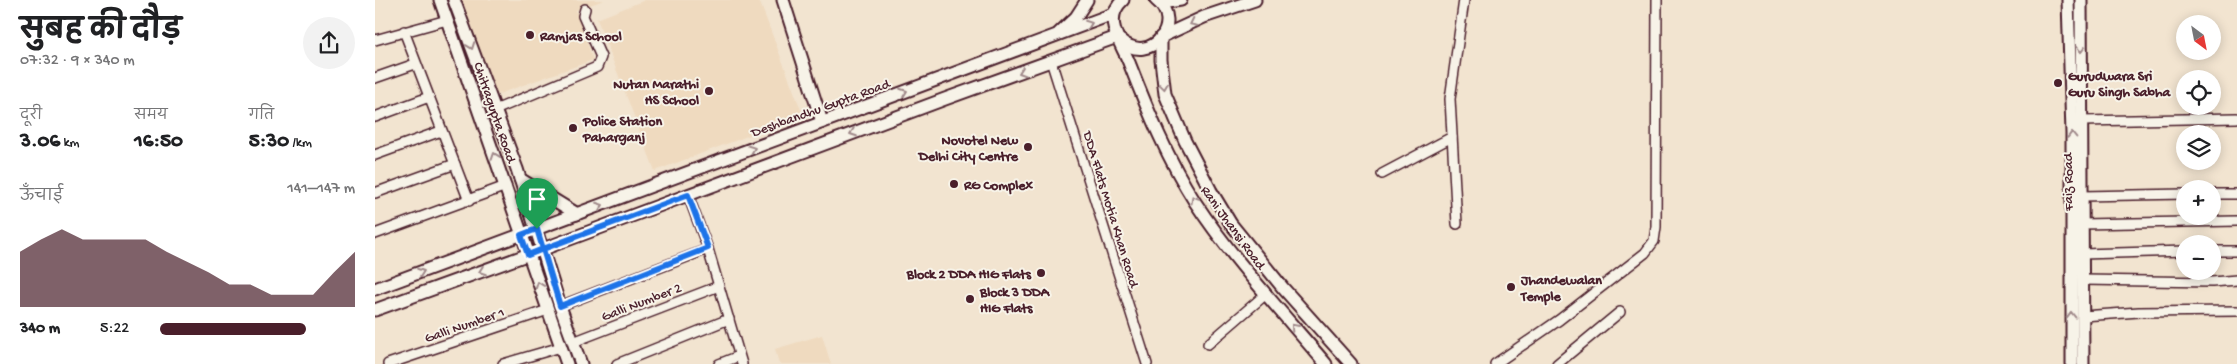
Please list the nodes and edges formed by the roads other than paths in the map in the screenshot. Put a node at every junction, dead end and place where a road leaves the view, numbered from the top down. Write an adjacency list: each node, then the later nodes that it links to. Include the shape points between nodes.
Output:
1 (439, 0): 14 (main road, Chitragupta Road)
2 (454, 0): 24 (main road, Chitragupta Road, one-way to 24)
3 (783, 0): 28 (main road)
4 (1087, 0): 16 (main road, via 1076,17)
5 (1181, 0): 11 (main road)
6 (1255, 0): 17 (main road, one-way to 17, via 1204,17)
7 (1464, 0): 30 (street, via 1451,99)
8 (1657, 0): 82 (street, via 1654,241 1645,253 1559,320)
9 (2068, 0): 84 (main road, one-way to 9, via 2072,134)
10 (2081, 0): 27 (main road, Faiz Road, one-way to 27)
11 (1158, 1): 17 (main road, Rani Jhansi Road, via 1167,20)
12 (1118, 5): 16 (main road, Deshbandhu Gupta Road, one-way to 12); 18 (main road, Rani Jhansi Road, via 1113,26)
13 (585, 9): 24 (street, via 583,16 601,63)
14 (447, 20): 15 (street); 35 (main road, Chitragupta Road, one-way to 14)
15 (404, 31): 19 (street); 21 (street)
16 (1054, 37): 28 (main road, Deshbandhu Gupta Road, one-way to 16)
17 (1161, 37): 18 (main road, via 1152,46 1141,49 1127,46); 81 (main road, Rani Jhansi Road, one-way to 81, via 1165,94 1211,191 1236,231)
18 (1117, 38): 20 (main road); 61 (main road, Rani Jhansi Road, one-way to 18, via 1193,200)
19 (375, 40)
20 (1051, 61): 40 (main road, one-way to 40); 79 (street, DDA Flats Motia Khan Road)
21 (415, 64): 22 (street); 23 (street)
22 (375, 78)
23 (429, 97): 25 (street); 29 (street)
24 (495, 110): 34 (main road, Chitragupta Road)
25 (375, 117)
26 (2237, 118): 27 (street)
27 (2082, 121): 41 (main road, Faiz Road)
28 (822, 122): 43 (main road, Deshbandhu Gupta Road, one-way to 28)
29 (441, 131): 31 (street); 32 (street)
30 (1451, 137): 33 (street); 45 (street)
31 (375, 155)
32 (455, 164): 36 (street); 42 (street)
33 (1382, 174)
34 (520, 179): 43 (main road); 47 (main road, Chitragupta Road)
35 (506, 186): 42 (street); 49 (main road, Chitragupta Road)
36 (375, 193)
37 (2176, 194): 41 (street)
38 (2221, 194): 39 (street)
39 (2237, 194)
40 (688, 195): 50 (street); 51 (main road)
41 (2082, 196): 46 (main road, Faiz Road)
42 (469, 201): 48 (street)
43 (577, 214): 47 (main road, Deshbandhu Gupta Road)
44 (2237, 221): 46 (street)
45 (1457, 224)
46 (2082, 224): 55 (main road, Faiz Road)
47 (537, 229): 49 (main road, Deshbandhu Gupta Road); 51 (main road, Chitragupta Road)
48 (375, 234)
49 (521, 235): 56 (main road, Chitragupta Road); 60 (main road, one-way to 49)
50 (708, 248): 59 (street); 62 (street)
51 (543, 249): 56 (main road); 62 (main road, Chitragupta Road)
52 (2176, 251): 55 (street)
53 (2221, 251): 54 (street)
54 (2237, 251)
55 (2082, 254): 57 (main road, Faiz Road)
56 (528, 255): 63 (main road, one-way to 63); 64 (main road, Chitragupta Road, one-way to 56)
57 (2083, 280): 58 (street); 67 (main road, Faiz Road)
58 (2237, 280)
59 (719, 286): 68 (street); 69 (street, Galli Number 2)
60 (375, 289)
61 (1266, 294): 70 (street); 80 (main road, Rani Jhansi Road, one-way to 61)
62 (560, 306): 69 (main road, Chitragupta Road)
63 (375, 310)
64 (548, 310): 71 (main road, Chitragupta Road); 73 (street, Galli Number 1)
65 (2237, 311): 67 (street)
66 (1620, 312): 83 (street)
67 (2083, 316): 85 (main road, Faiz Road)
68 (729, 319): 72 (street); 77 (street)
69 (573, 342): 76 (main road, Chitragupta Road)
70 (1208, 344)
71 (561, 347): 74 (street); 75 (main road, Chitragupta Road)
72 (741, 360): 78 (street)
73 (388, 364)
74 (503, 364)
75 (567, 364)
76 (581, 364)
77 (617, 364)
78 (719, 364)
79 (1147, 364)
80 (1326, 364)
81 (1351, 364)
82 (1495, 364)
83 (1557, 364)
84 (2072, 364)
85 (2083, 364)

